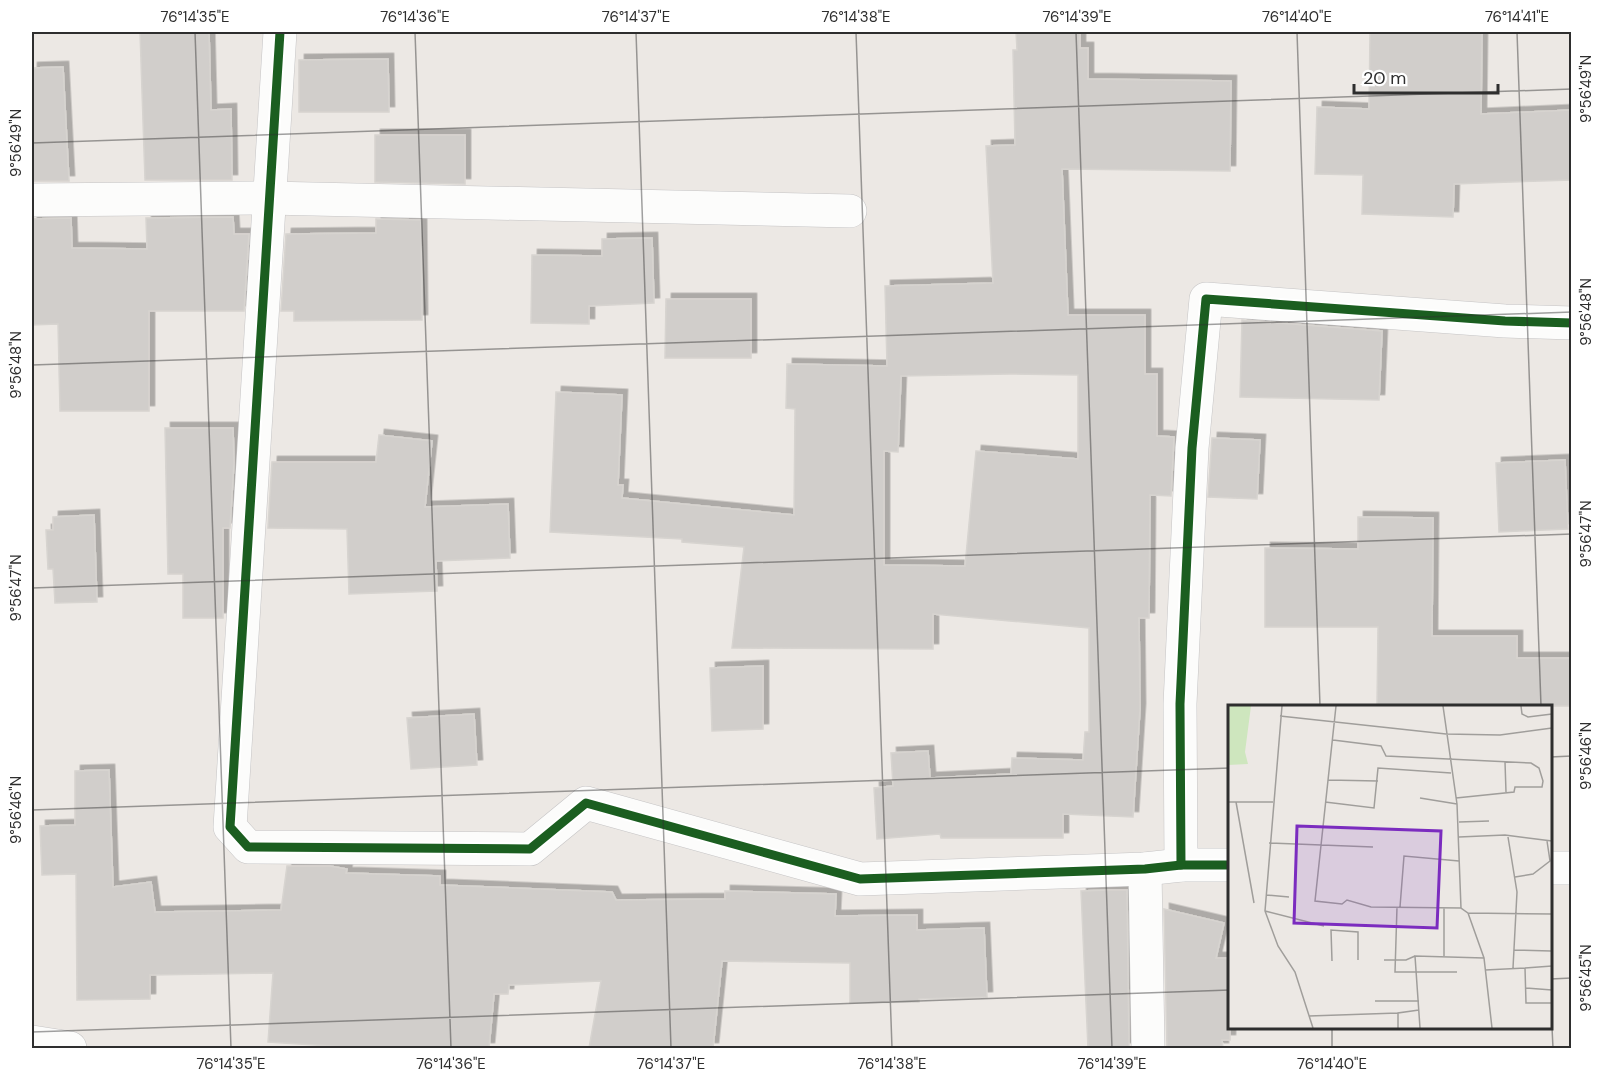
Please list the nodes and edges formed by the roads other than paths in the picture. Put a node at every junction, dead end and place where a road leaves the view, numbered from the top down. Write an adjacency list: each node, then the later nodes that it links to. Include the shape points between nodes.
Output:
1 (280, 32): 2 (street)
2 (269, 198): 3 (street); 4 (street); 10 (street, via 230,827 249,847 530,849 586,802 860,879)
3 (32, 200)
4 (850, 211)
5 (1572, 323): 6 (street, via 1206,299 1192,448 1180,704)
6 (1181, 865): 7 (street); 10 (street)
7 (1228, 865)
8 (1552, 868): 9 (street)
9 (1572, 868)
10 (1145, 869): 13 (street)
11 (32, 1042): 12 (street)
12 (70, 1048)
13 (1148, 1048)

